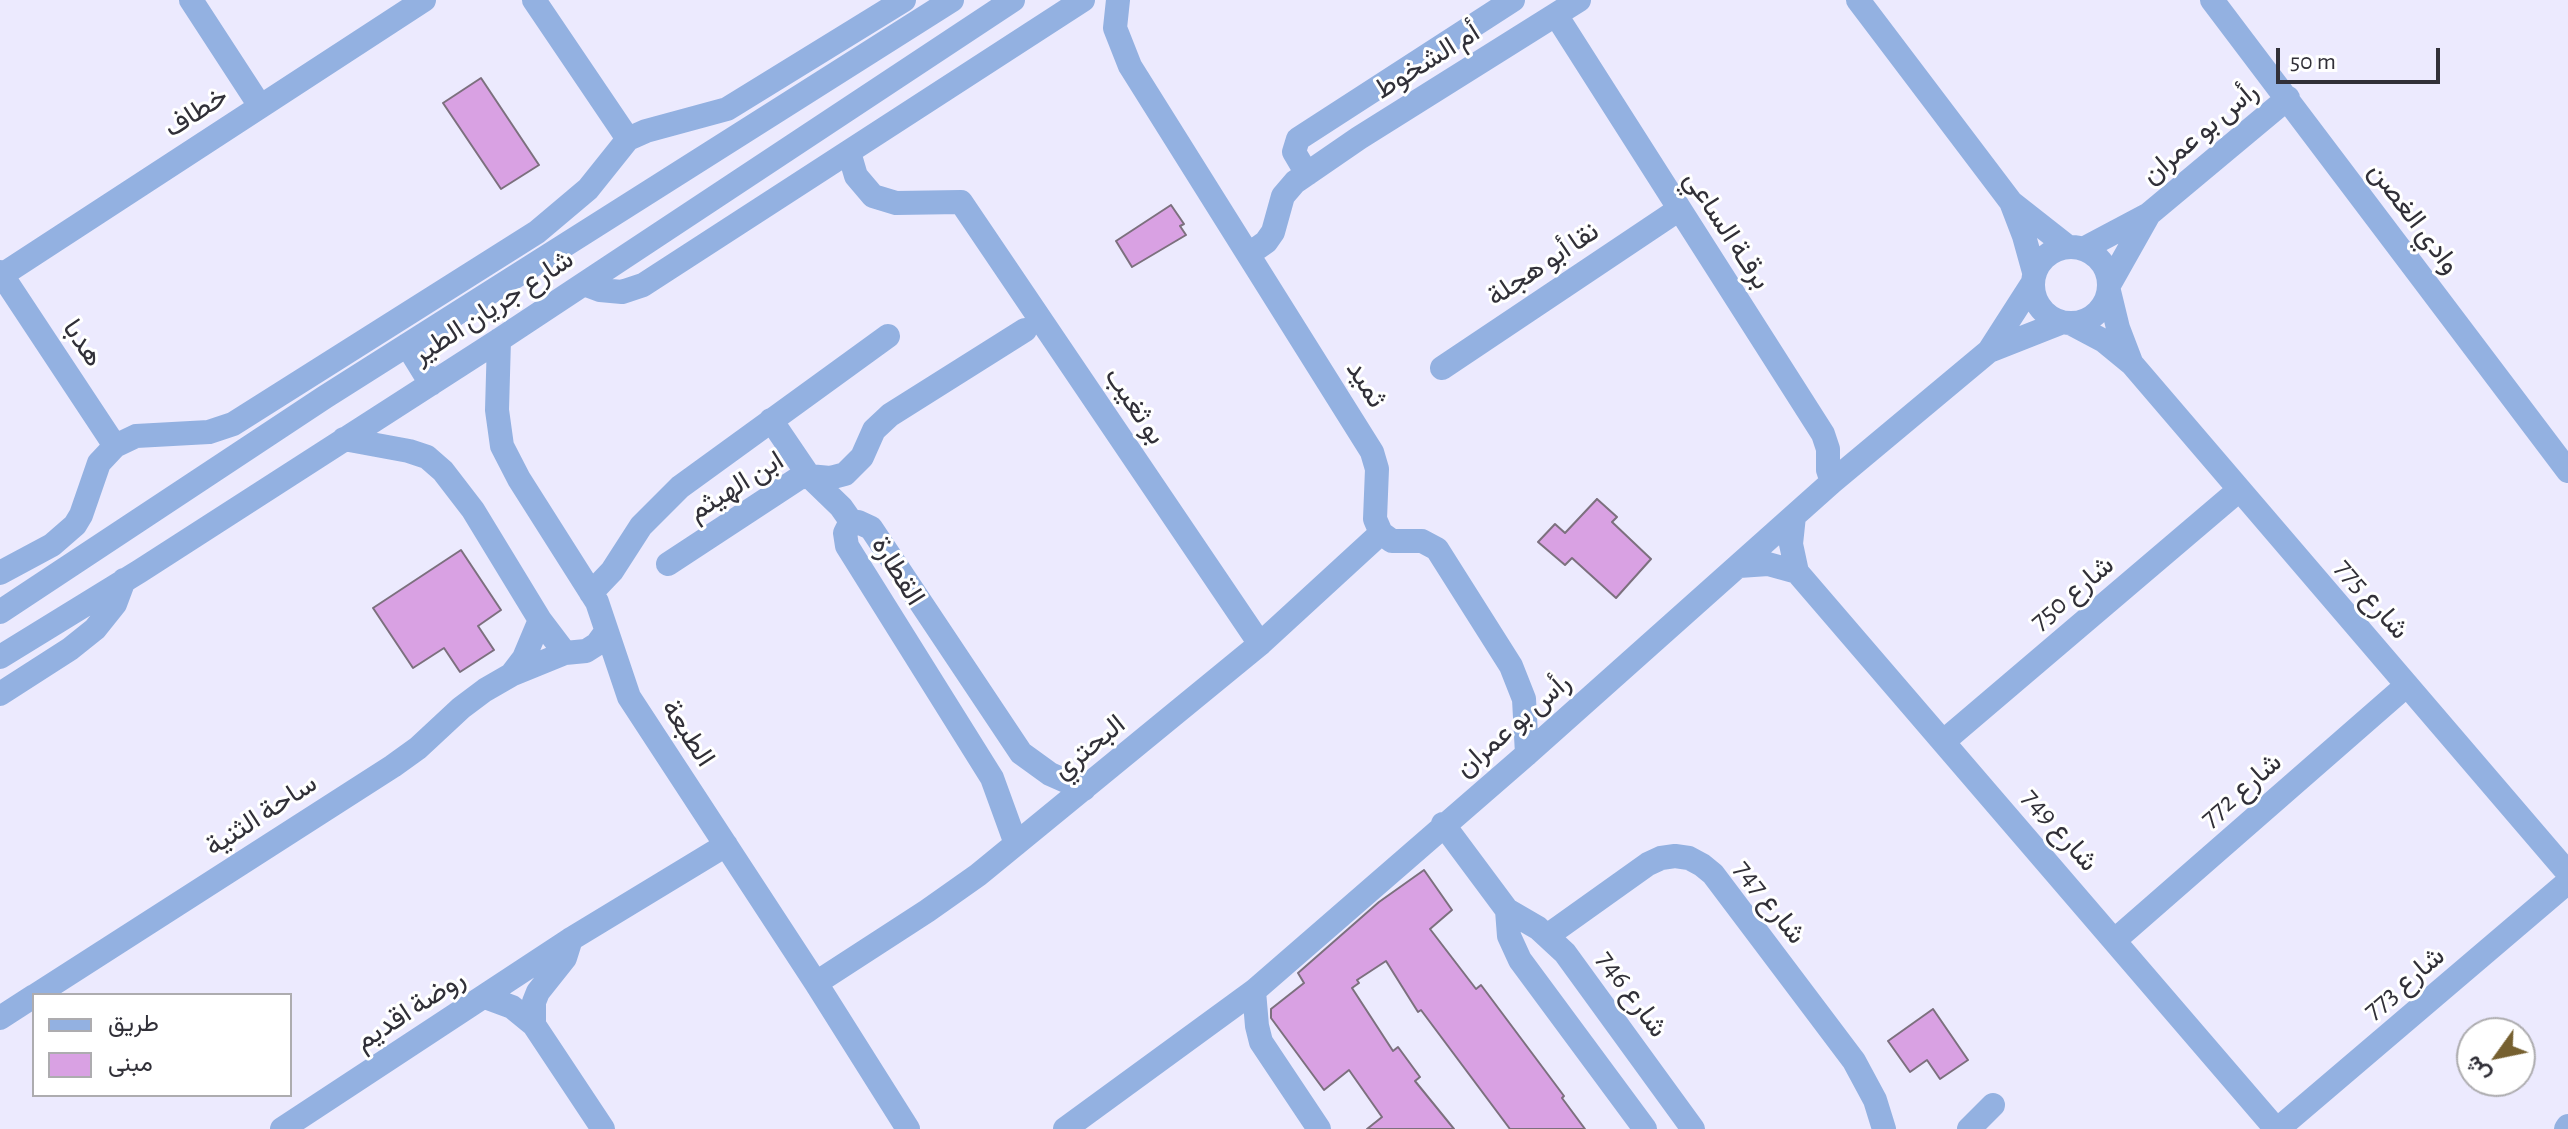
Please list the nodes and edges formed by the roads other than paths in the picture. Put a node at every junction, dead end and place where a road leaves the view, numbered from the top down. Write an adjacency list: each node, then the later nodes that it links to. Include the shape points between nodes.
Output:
1 (191, 0): 19 (street)
2 (424, 0): 19 (street, خطاف)
3 (534, 0): 22 (street)
4 (904, 0): 13 (street)
5 (952, 0): 38 (street, شارع جريان الطير)
6 (1013, 0): 32 (street, شارع جريان الطير)
7 (1118, 0): 15 (street, ثميد)
8 (1513, 0): 16 (street, أم الشخوط)
9 (1579, 0): 14 (street, أم الشخوط)
10 (1858, 0): 25 (street)
11 (2212, 0): 18 (street, وادي الغصن)
12 (1077, 4): 15 (street); 23 (street)
13 (875, 8): 22 (street, via 727,109)
14 (1556, 15): 17 (street, أم الشخوط); 26 (street, برقـة الساعي)
15 (1115, 28): 29 (street, ثميد, via 1130,66)
16 (1468, 29): 17 (street); 20 (street, أم الشخوط)
17 (1487, 58): 21 (street, أم الشخوط)
18 (2288, 98): 27 (street, رأس بو عمران); 46 (street, وادي الغصن)
19 (260, 106): 30 (street, خطاف)
20 (1341, 111): 21 (street); 24 (street, أم الشخوط, via 1298,139 1294,152)
21 (1359, 138): 24 (street, أم الشخوط)
22 (628, 139): 45 (street, شارع جريان الطير, via 588,189 537,232 233,424 209,432 136,436)
23 (849, 152): 32 (street, via 643,285 622,292); 64 (street, بو ثغيب, via 856,176 873,196 896,203 961,202)
24 (1307, 174): 29 (street, أم الشخوط, via 1288,189 1266,242)
25 (2011, 202): 28 (street); 31 (street)
26 (1678, 210): 41 (street, نقا أبو هجلة); 48 (street, برقـة الساعي, via 1823,434)
27 (2149, 214): 28 (street, رأس بو عمران); 33 (street, رأس بو عمران)
28 (2076, 248): 31 (street, via 2047,254); 33 (street, via 2102,263)
29 (1249, 254): 52 (street, ثميد, via 1372,452 1377,469 1375,519)
30 (1, 274): 45 (street, هدبا)
31 (2033, 278): 34 (street, via 2037,304); 39 (street, رأس بو عمران)
32 (584, 284): 37 (street, شارع جريان الطير)
33 (2109, 288): 34 (street, via 2094,316); 40 (street, شارع 775)
34 (2066, 324): 39 (street, رأس بو عمران); 40 (street, شارع 775, via 2104,341)
35 (1025, 330): 47 (street, ابن الهيثم, via 890,415 845,474)
36 (888, 336): 43 (street)
37 (499, 340): 42 (street, شارع جريان الطير); 60 (street, الطبعة, via 496,401 502,446)
38 (407, 345): 42 (street); 58 (street, شارع جريان الطير)
39 (1989, 351): 48 (street, رأس بو عمران)
40 (2132, 364): 49 (street, شارع 775)
41 (1442, 368)
42 (431, 384): 44 (street, شارع جريان الطير)
43 (771, 420): 47 (street); 60 (street, via 680,487 641,526)
44 (344, 439): 59 (street, شارع جريان الطير); 62 (street, via 409,451 443,471)
45 (115, 446): 53 (street, via 99,463 75,525)
46 (2568, 471)
47 (809, 476): 51 (street); 54 (street, ابن الهيثم)
48 (1832, 482): 50 (street, رأس بو عمران)
49 (2239, 490): 68 (street, شارع 775); 70 (street, شارع 750)
50 (1794, 516): 55 (street, رأس بو عمران); 56 (street, via 1791,544)
51 (853, 524): 72 (street, القطارة, via 867,525 875,534 1021,753); 74 (street, القطارة, via 845,533 847,546 992,778)
52 (1381, 533): 64 (street, البحتري); 71 (street, via 1392,541 1428,542 1441,553 1520,685)
53 (38, 552): 57 (street); 58 (street)
54 (668, 564)
55 (1739, 566): 56 (street, via 1768,564); 71 (street, رأس بو عمران)
56 (1797, 572): 70 (street, شارع 749)
57 (0, 573)
58 (53, 577): 61 (street, شارع جريان الطير)
59 (124, 580): 66 (street, شارع جريان الطير); 69 (street, via 115,604 95,629)
60 (591, 593): 63 (street, الطبعة)
61 (0, 612)
62 (540, 620): 65 (street); 67 (street, ساحة الثنية)
63 (605, 633): 65 (street, ساحة الثنية, via 586,651); 75 (street, الطبعة, via 629,697)
64 (1260, 644): 72 (street, البحتري)
65 (565, 653): 67 (street, ساحة الثنية)
66 (0, 657)
67 (511, 675): 84 (street, ساحة الثنية, via 472,699 393,766)
68 (2407, 685): 76 (street, شارع 775); 81 (street, شارع 772)
69 (0, 694)
70 (1944, 741): 81 (street, شارع 749)
71 (1527, 754): 73 (street, رأس بو عمران)
72 (1084, 789): 74 (street, البحتري)
73 (1443, 824): 78 (street, شارع 746); 83 (street, رأس بو عمران)
74 (1016, 844): 82 (street, البحتري, via 953,893)
75 (726, 845): 80 (street, روضة اقديم); 82 (street, الطبعة)
76 (2568, 873)
77 (2568, 882): 99 (street, شارع 773)
78 (1507, 910): 79 (street, شارع 746); 96 (street, شارع 746, via 1509,936 1520,960)
79 (1547, 936): 90 (street, شارع 746, via 1565,953); 97 (street, شارع 747, via 1661,858 1689,858 1702,865 1854,1061)
80 (571, 939): 85 (street, روضة اقديم); 88 (street, via 565,958 538,992)
81 (2115, 940): 99 (street, شارع 749)
82 (816, 983): 93 (street, الطبعة)
83 (1254, 991): 94 (street, رأس بو عمران); 95 (street, via 1261,1042)
84 (40, 993)
85 (485, 997): 88 (street, via 512,1007); 91 (street, روضة اقديم)
86 (32, 998): 87 (street, ساحة الثنية)
87 (0, 1018)
88 (534, 1025): 92 (street)
89 (1993, 1105): 98 (street)
90 (1688, 1127)
91 (283, 1129)
92 (603, 1129)
93 (908, 1129)
94 (1065, 1129)
95 (1319, 1129)
96 (1645, 1129)
97 (1884, 1129)
98 (1969, 1129)
99 (2277, 1129)

